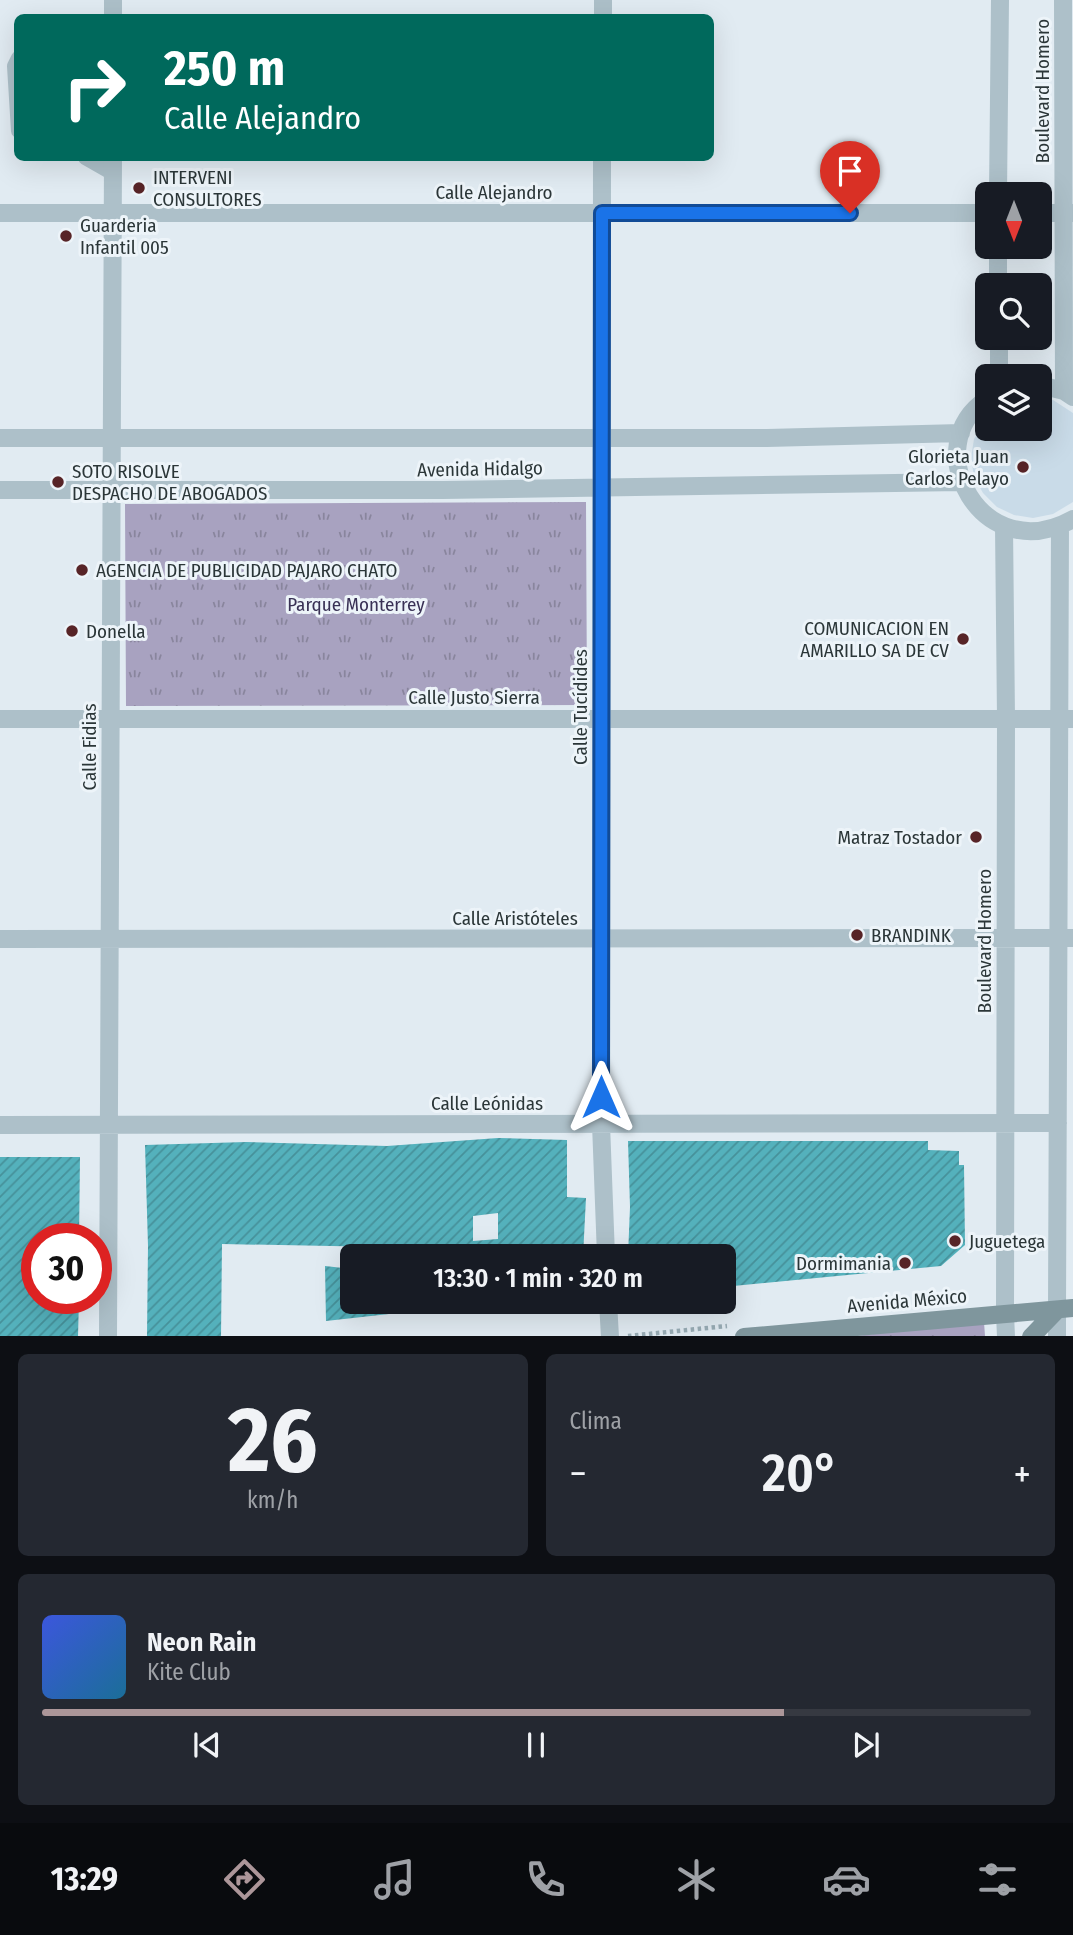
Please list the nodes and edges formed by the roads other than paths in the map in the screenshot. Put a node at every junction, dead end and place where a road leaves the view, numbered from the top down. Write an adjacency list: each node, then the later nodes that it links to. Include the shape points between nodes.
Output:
1 (1000, 0): 6 (street)
2 (1063, 0): 11 (street, Boulevard Homero)
3 (96, 161): 5 (lane)
4 (602, 161): 9 (street, Calle Tucídides)
5 (113, 166): 8 (street, Calle Fidias)
6 (998, 182)
7 (0, 213): 8 (street, Calle Alejandro)
8 (112, 213): 9 (street, Calle Alejandro); 16 (street, Calle Fidias)
9 (602, 213): 10 (street, Calle Alejandro); 18 (street, Calle Tucídides)
10 (975, 214)
11 (1068, 214): 13 (street, Boulevard Homero)
12 (1052, 389): 13 (street)
13 (1069, 394)
14 (975, 411): 15 (street)
15 (961, 433): 18 (street, Avenida Hidalgo); 19 (street, via 957,457)
16 (111, 437): 17 (street, Avenida Hidalgo); 18 (street, Avenida Hidalgo); 22 (street, Calle Fidias)
17 (0, 438)
18 (602, 438): 20 (street, Calle Tucídides)
19 (961, 482): 20 (street, Avenida Hidalgo); 24 (street, via 986,516)
20 (602, 488): 22 (street, Avenida Hidalgo); 26 (street, Calle Tucídides)
21 (0, 490): 22 (street, Avenida Hidalgo)
22 (111, 490): 25 (street, Calle Fidias)
23 (1066, 522): 24 (street, via 1042,531); 29 (street)
24 (1004, 526): 27 (street, Boulevard Homero)
25 (110, 718): 26 (street, Calle Justo Sierra); 28 (street, Calle Justo Sierra); 34 (street, Calle Fidias)
26 (601, 718): 27 (street, Calle Justo Sierra); 30 (street, Calle Tucídides)
27 (1006, 718): 29 (street, Calle Justo Sierra); 31 (street, Boulevard Homero)
28 (0, 719)
29 (1065, 719): 32 (street)
30 (601, 938): 31 (street, Calle Aristóteles); 34 (street, Calle Aristóteles); 37 (street, Calle Tucídides)
31 (1006, 938): 32 (street, Calle Aristóteles); 35 (street, Boulevard Homero)
32 (1066, 938): 36 (street)
33 (0, 939): 34 (street, Calle Aristóteles)
34 (109, 940): 39 (street, Calle Fidias)
35 (1004, 1123): 36 (street, Calle Leónidas); 37 (street, Calle Leónidas); 43 (street, Boulevard Homero)
36 (1058, 1123): 41 (street)
37 (601, 1124): 39 (street, Calle Leónidas); 40 (street, Calle Tucídides)
38 (0, 1125): 39 (street, Calle Leónidas)
39 (109, 1125): 44 (street, Calle Fidias)
40 (606, 1244)
41 (1065, 1309): 43 (main road, Avenida México); 48 (main road); 49 (street)
42 (609, 1314): 45 (street)
43 (1005, 1314): 46 (main road, Avenida México); 47 (street, Boulevard Homero)
44 (108, 1336)
45 (610, 1336)
46 (744, 1336)
47 (1006, 1336)
48 (1031, 1336)
49 (1057, 1336)

